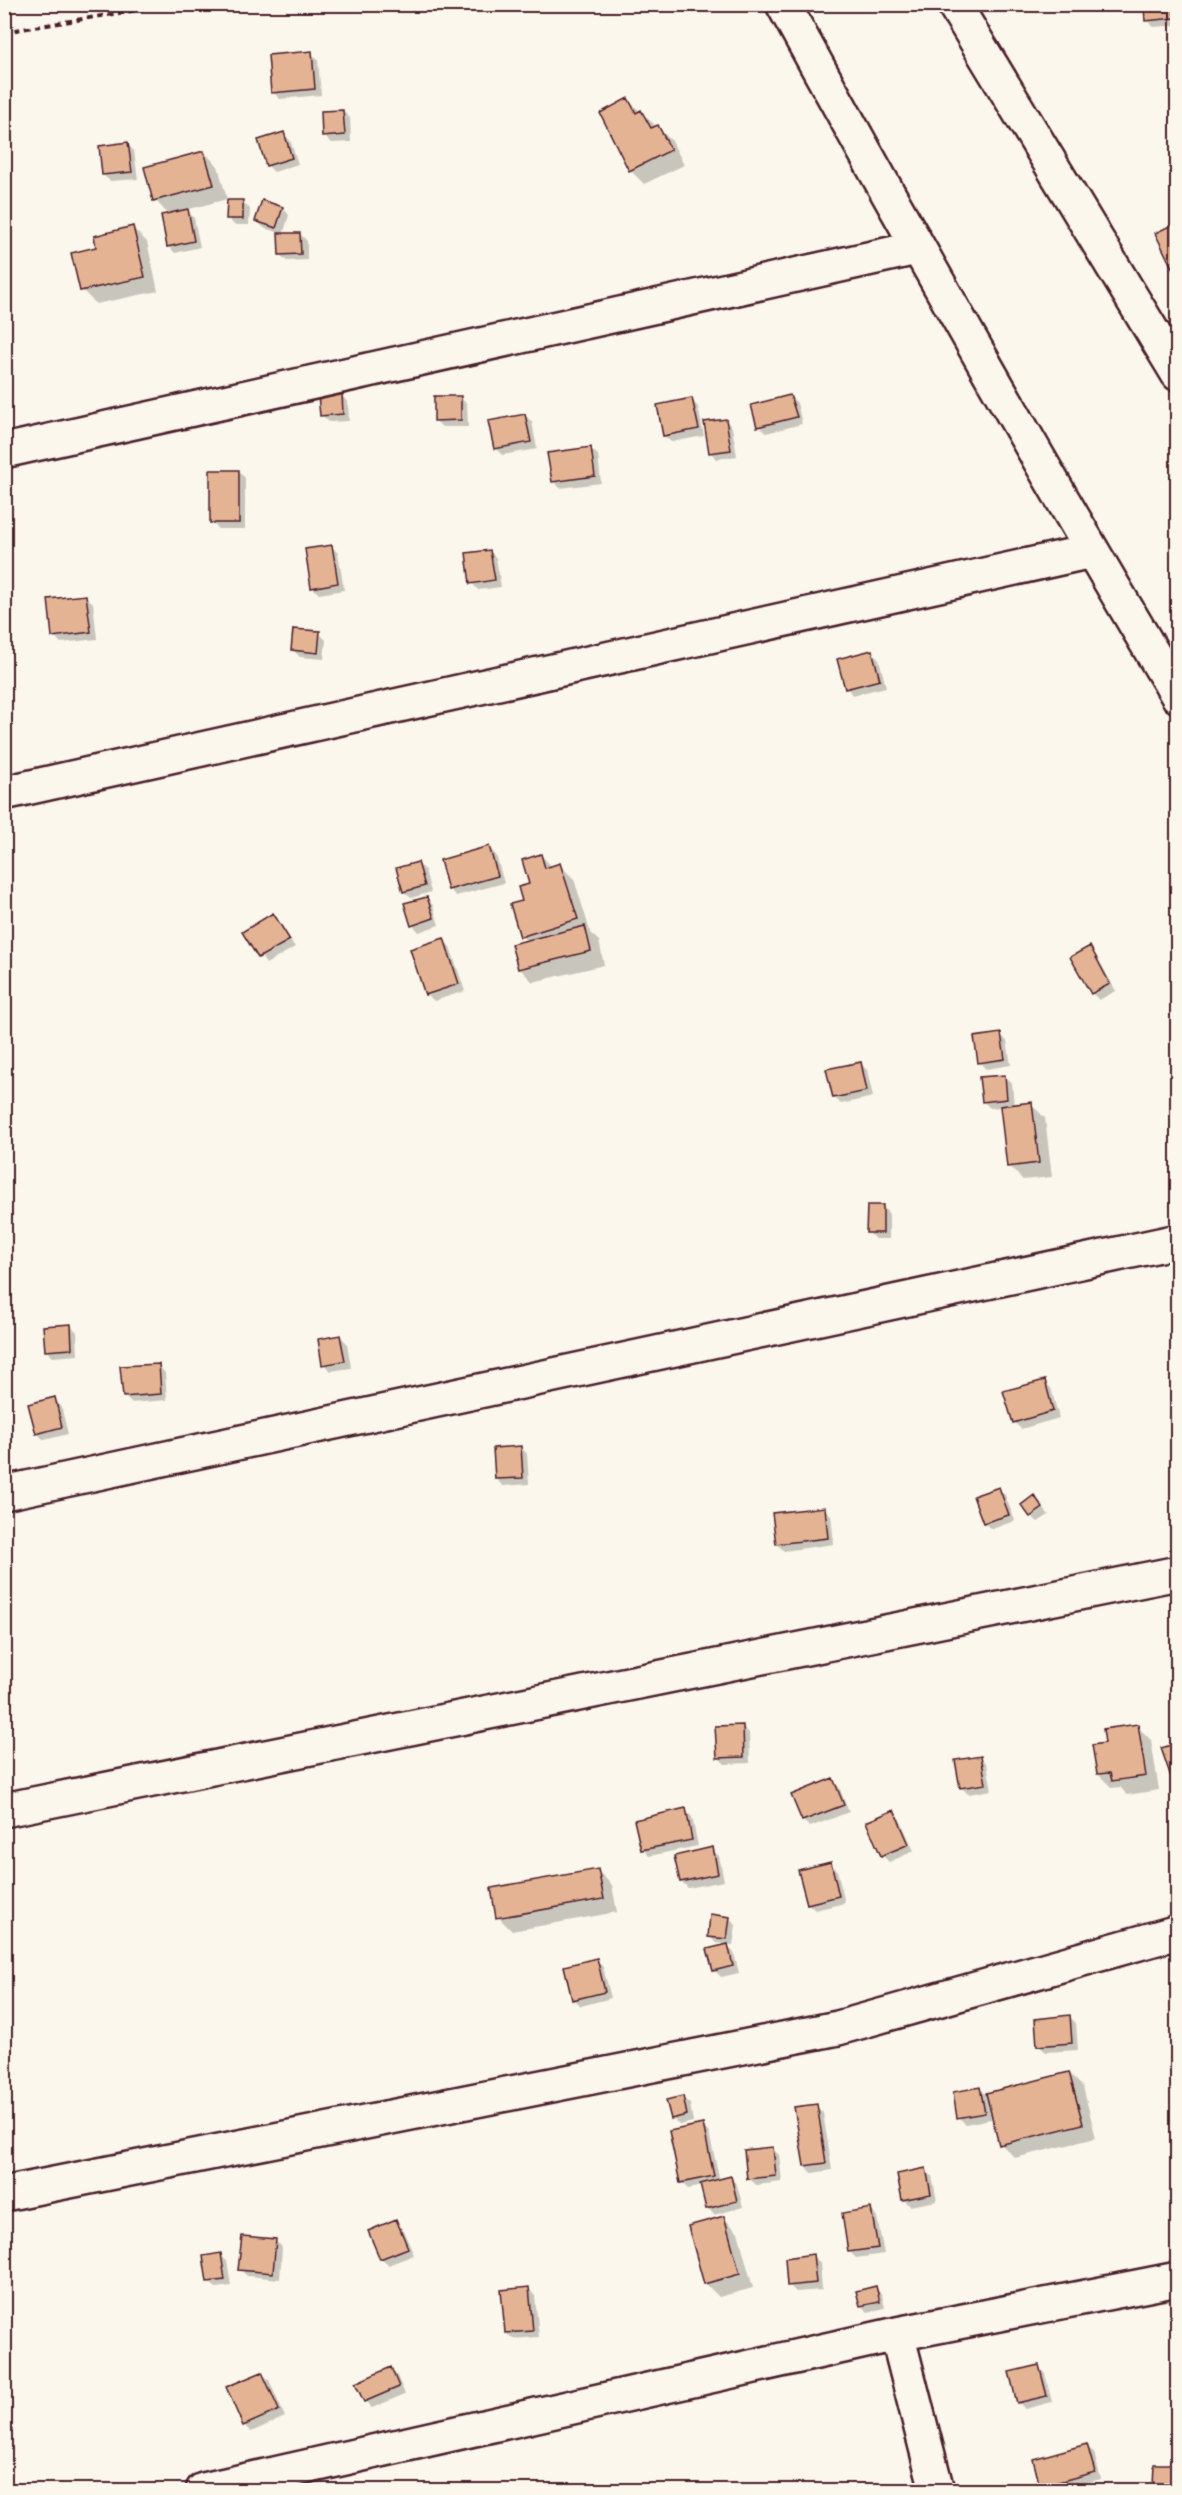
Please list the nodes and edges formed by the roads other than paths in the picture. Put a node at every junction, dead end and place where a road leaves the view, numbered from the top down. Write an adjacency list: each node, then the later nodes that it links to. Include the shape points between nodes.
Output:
1 (783, 4): 3 (street)
2 (954, 4): 4 (street)
3 (917, 248): 5 (street); 6 (street)
4 (1178, 374)
5 (4, 451)
6 (1092, 551): 7 (street); 8 (street)
7 (1178, 696)
8 (4, 793)
9 (1178, 1241): 10 (street)
10 (4, 1493)
11 (1178, 1573): 12 (street)
12 (4, 1810)
13 (1178, 1932): 14 (street, via 838,2028)
14 (4, 2194)
15 (1178, 2279): 16 (street)
16 (897, 2334): 17 (street); 18 (street)
17 (203, 2490)
18 (937, 2490)

